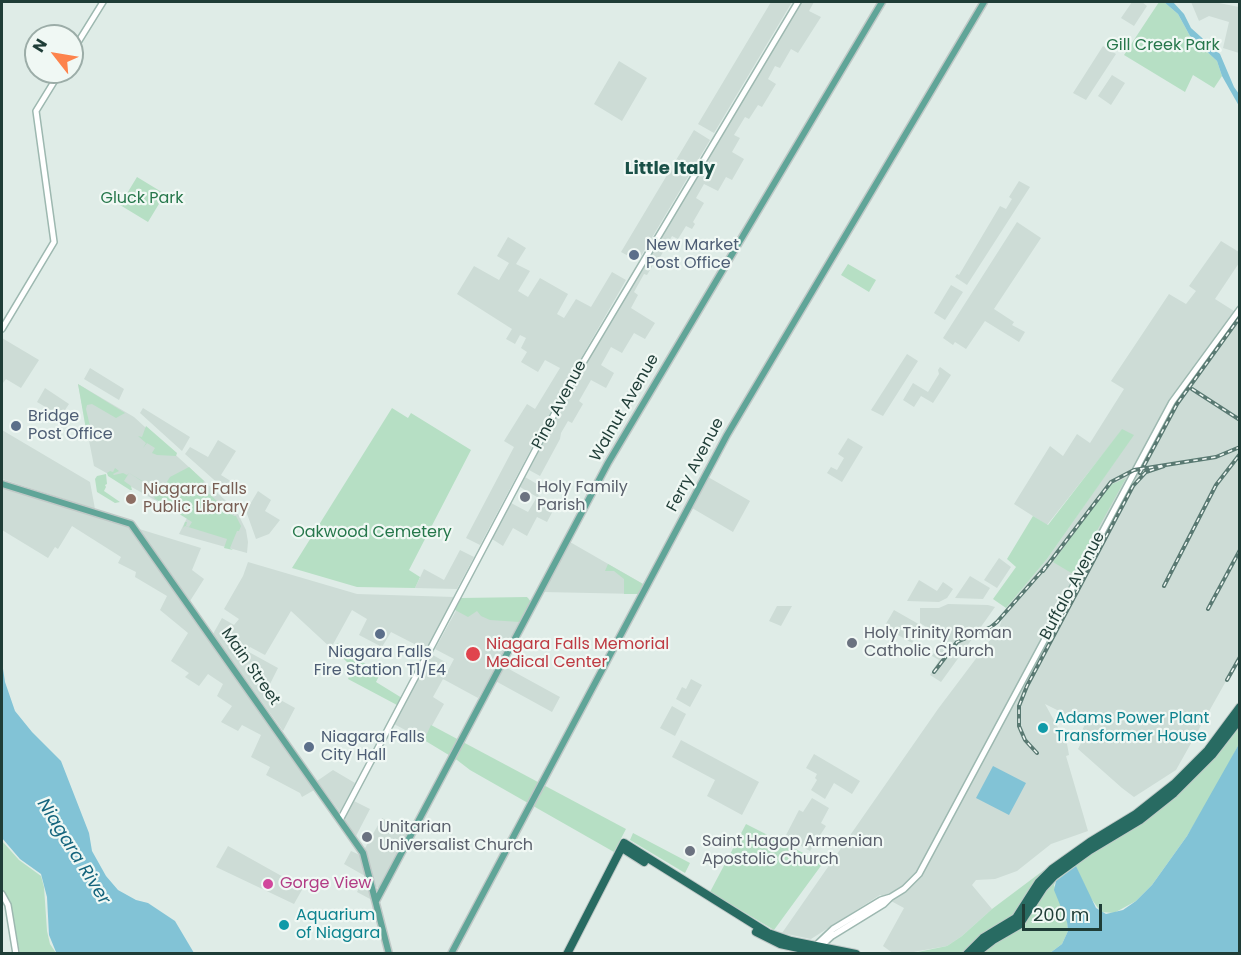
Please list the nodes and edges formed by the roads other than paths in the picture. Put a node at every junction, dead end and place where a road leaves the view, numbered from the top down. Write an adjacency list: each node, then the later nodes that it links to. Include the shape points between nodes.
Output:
1 (103, 2): 5 (main road)
2 (798, 2): 12 (main road, Pine Avenue, via 568,387)
3 (882, 2): 14 (main road, Walnut Avenue, via 613,454)
4 (984, 2): 20 (main road, Ferry Avenue, via 727,435)
5 (84, 33)
6 (53, 84): 8 (main road, via 36,111 54,242)
7 (1239, 309): 17 (main road, Buffalo Avenue, via 1172,402 920,872 908,886 835,928)
8 (2, 329)
9 (2, 484): 12 (main road, Main Street, via 131,524)
10 (1239, 707): 23 (highway, via 1208,750 1174,784 1052,869 1014,920 983,938)
11 (1239, 719): 24 (highway, via 1209,758 1174,793 1054,876 1018,926)
12 (340, 820): 13 (main road, Main Street, via 363,853)
13 (372, 887): 14 (main road); 16 (main road, Main Street)
14 (382, 889): 16 (main road, Walnut Avenue)
15 (2, 894): 18 (main road, via 8,905)
16 (376, 901): 19 (main road, Main Street)
17 (816, 951): 21 (highway, via 764,931 623,845); 22 (highway)
18 (16, 954)
19 (389, 954)
20 (452, 954)
21 (567, 954)
22 (856, 954)
23 (967, 954)
24 (975, 954)

